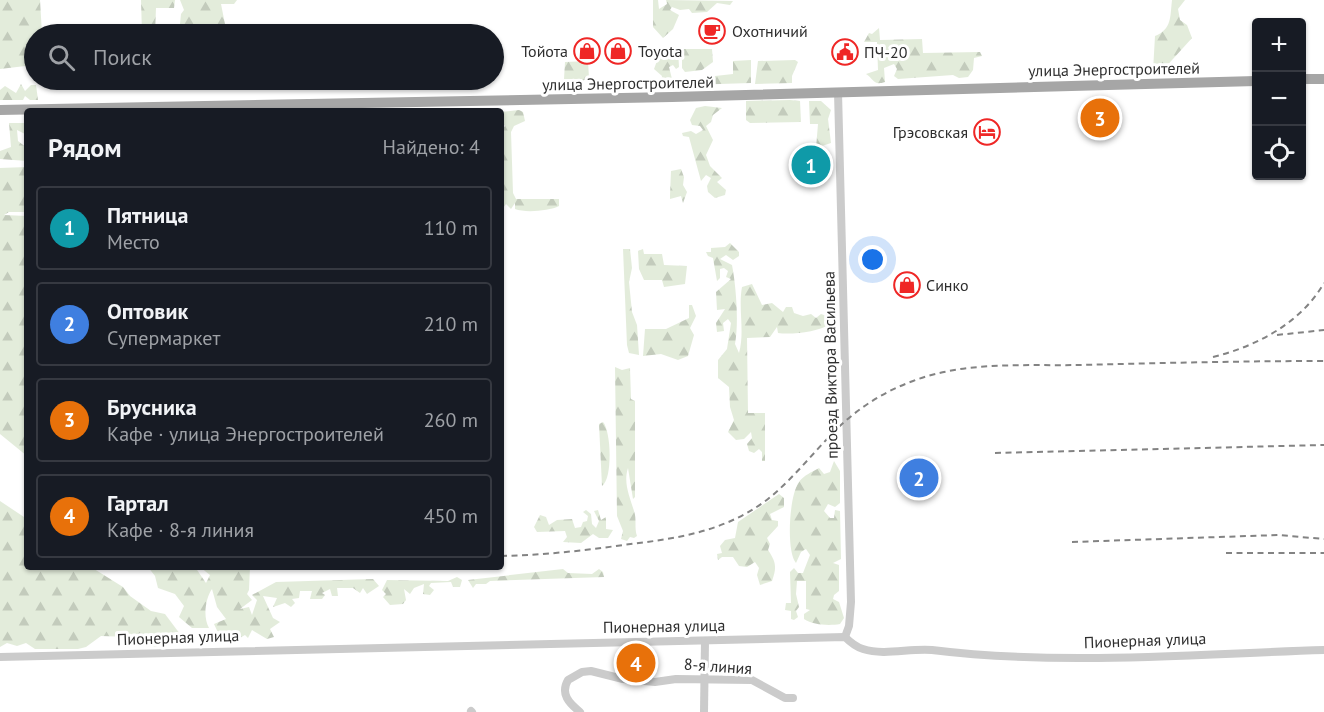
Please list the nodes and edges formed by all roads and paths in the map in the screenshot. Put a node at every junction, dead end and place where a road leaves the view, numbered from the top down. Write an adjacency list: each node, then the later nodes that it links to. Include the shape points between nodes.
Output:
1 (1306, 79): 2 (main road)
2 (1324, 79)
3 (1252, 81): 4 (main road, улица Энергостроителей)
4 (838, 92): 5 (main road, улица Энергостроителей); 8 (street, проезд Виктора Васильева, via 851,602)
5 (93, 108)
6 (24, 109): 7 (main road, улица Энергостроителей)
7 (0, 110)
8 (845, 636): 9 (street, Пионерная улица); 10 (street, Пионерная улица, via 869,651 923,650 956,655 1032,657)
9 (705, 641): 11 (street, Пионерная улица); 12 (street)
10 (1324, 650)
11 (0, 657)
12 (704, 679): 13 (street, 8-я линия, via 752,680 785,698); 14 (street, 8-я линия, via 655,682 582,672 568,680 564,693); 15 (street)
13 (793, 698)
14 (580, 712)
15 (704, 712)

